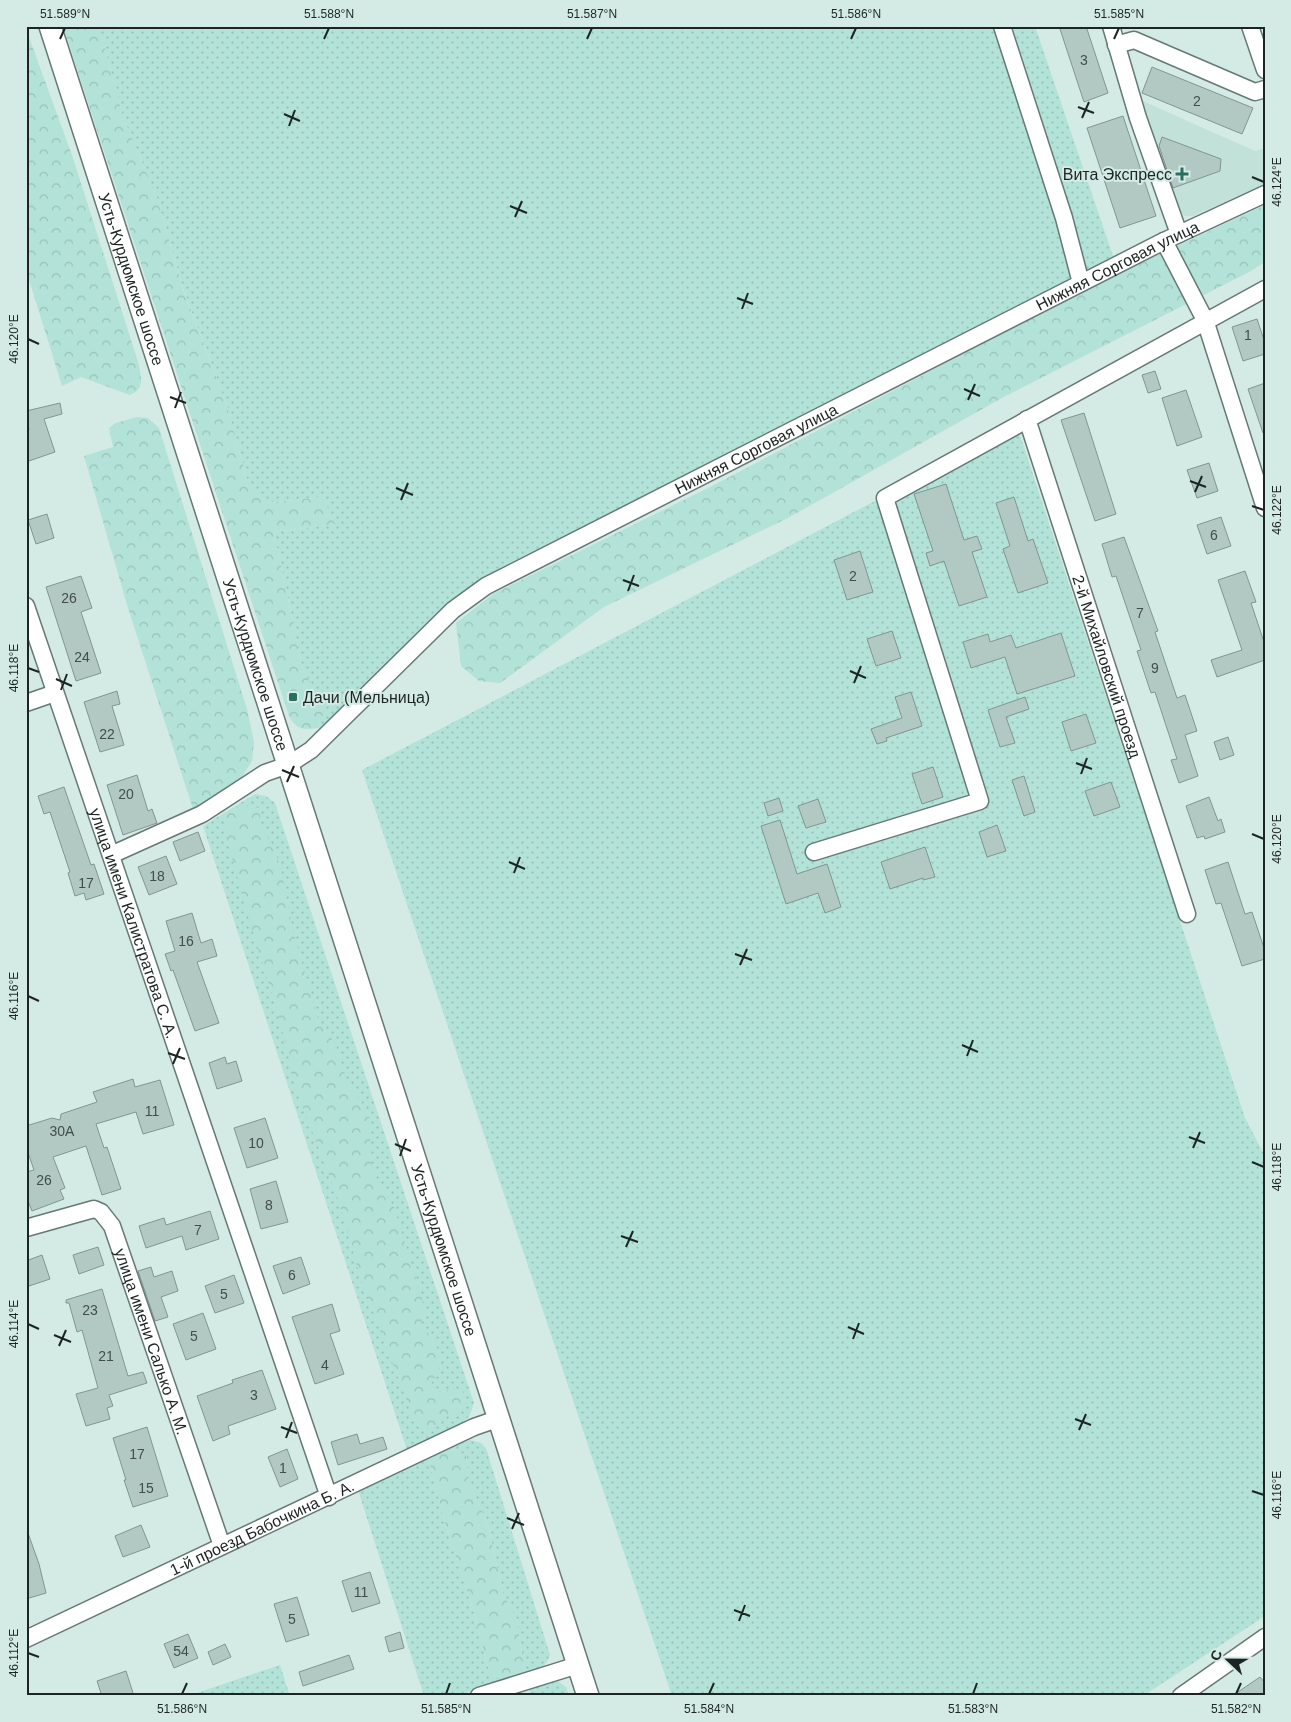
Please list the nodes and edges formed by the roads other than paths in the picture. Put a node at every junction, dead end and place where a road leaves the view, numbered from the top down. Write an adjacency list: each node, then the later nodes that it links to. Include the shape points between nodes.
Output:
1 (50, 26): 18 (main road, Усть-Курдюмское шоссе)
2 (1002, 26): 10 (street, via 1064,218)
3 (1110, 26): 5 (street)
4 (1250, 26): 6 (street)
5 (1116, 45): 7 (street, via 1134,40 1255,92); 9 (street)
6 (1265, 70)
7 (1265, 89)
8 (1265, 194): 9 (street, Нижняя Сорговая улица)
9 (1172, 238): 10 (street, Нижняя Сорговая улица); 12 (street)
10 (1081, 283): 18 (street, Нижняя Сорговая улица, via 486,586 453,610 311,750)
11 (1265, 289): 12 (street)
12 (1205, 320): 13 (street); 14 (street)
13 (1027, 419): 19 (street, via 885,498 980,801); 21 (street, 2-й Михайловский проезд)
14 (1265, 508)
15 (26, 606): 16 (street, улица имени Калистратова С. А.)
16 (55, 694): 17 (street); 20 (street, улица имени Калистратова С. А.)
17 (26, 703)
18 (288, 765): 20 (street, Нижняя Сорговая улица, via 266,773 202,814); 23 (main road, Усть-Курдюмское шоссе)
19 (814, 852)
20 (111, 856): 24 (street, улица имени Калистратова С. А.)
21 (1187, 914)
22 (26, 1228): 25 (street, улица имени Салько А. М., via 94,1209 101,1212 112,1226)
23 (500, 1418): 24 (street, 1-й проезд Бабочкина Б. А., via 474,1427); 28 (main road, Усть-Курдюмское шоссе)
24 (329, 1497): 25 (street, 1-й проезд Бабочкина Б. А.)
25 (222, 1546): 27 (street, 1-й проезд Бабочкина Б. А.)
26 (1265, 1637): 31 (street)
27 (26, 1639)
28 (578, 1665): 29 (street); 30 (main road, Усть-Курдюмское шоссе)
29 (489, 1694)
30 (588, 1696)
31 (1181, 1696)

